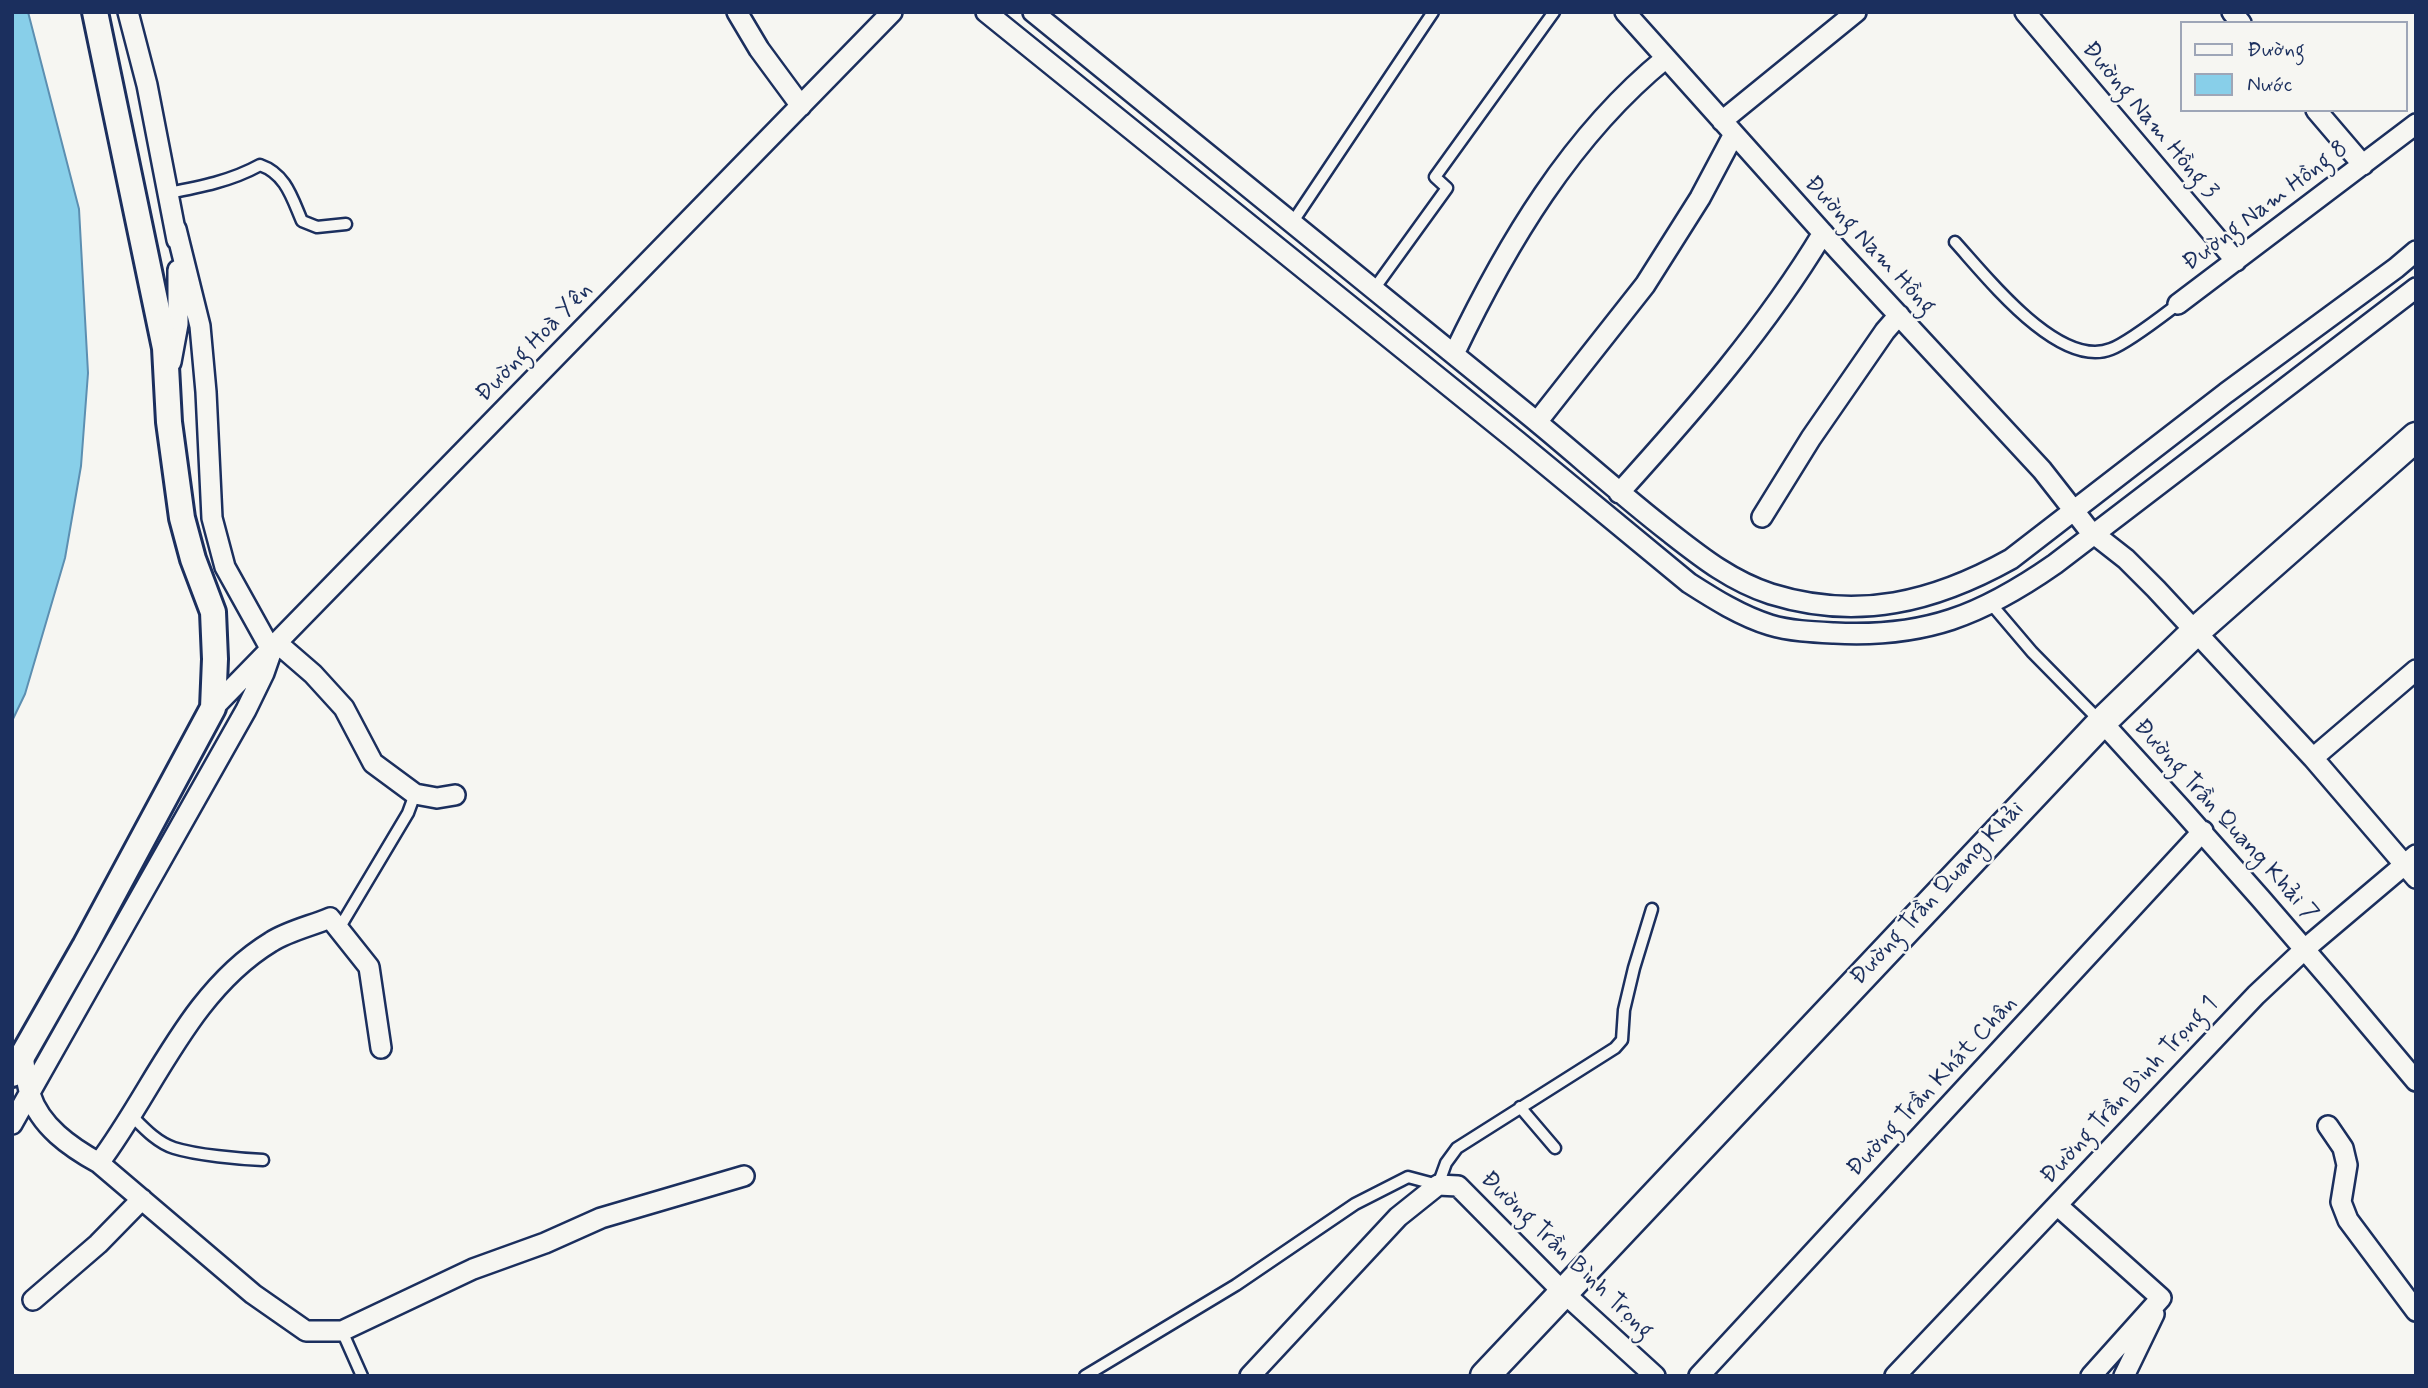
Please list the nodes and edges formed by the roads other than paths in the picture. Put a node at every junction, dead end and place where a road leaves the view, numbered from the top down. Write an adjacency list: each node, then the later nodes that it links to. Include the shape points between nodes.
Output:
1 (95, 12): 31 (street, via 165,348)
2 (128, 12): 18 (street)
3 (737, 12): 13 (street)
4 (891, 12): 13 (street, Đường Hoà Yên)
5 (986, 12): 39 (street, via 1653,555 1720,603 1770,625 1858,634 1915,629 1960,618)
6 (1033, 12): 19 (street)
7 (1433, 12): 19 (lane)
8 (1553, 12): 27 (lane, via 1435,177 1447,188)
9 (1625, 12): 12 (street, Đường Nam Hồng)
10 (1856, 12): 16 (street)
11 (2025, 12): 25 (street, Đường Nam Hồng 3)
12 (1666, 58): 16 (street, Đường Nam Hồng); 30 (street, via 1593,131 1558,174 1483,293)
13 (802, 106): 41 (street, Đường Hoà Yên)
14 (2318, 112): 17 (street)
15 (2416, 124): 17 (street, Đường Nam Hồng 8)
16 (1728, 127): 22 (street, Đường Nam Hồng); 32 (street, via 1700,198 1645,285)
17 (2363, 164): 25 (street, Đường Nam Hồng 8)
18 (168, 193): 20 (lane, via 213,184 260,165 274,170 287,186 302,221 317,227); 21 (street)
19 (1292, 223): 27 (street)
20 (346, 224)
21 (176, 229): 31 (street, via 178,324); 41 (street, via 200,326 212,519 225,567)
22 (1823, 233): 29 (street, Đường Nam Hồng); 34 (street, via 1748,342)
23 (1955, 242): 28 (lane, via 2022,316 2064,344 2089,352 2111,349)
24 (2416, 251): 35 (street)
25 (2236, 261): 28 (street, Đường Nam Hồng 8)
26 (2416, 288): 37 (street)
27 (1374, 289): 30 (street)
28 (2178, 304)
29 (1899, 315): 35 (street, Đường Nam Hồng, via 2042,470); 36 (street)
30 (1454, 354): 32 (street)
31 (167, 383): 43 (street, via 181,517 213,612)
32 (1537, 422): 34 (street)
33 (2416, 437): 40 (main road, Đường Trần Quang Khải)
34 (1619, 494): 38 (street, via 1734,580 1822,607 1878,607)
35 (2074, 512): 37 (street, Đường Nam Hồng); 38 (street)
36 (1762, 517)
37 (2092, 532): 39 (street, via 2021,588); 40 (street, via 2126,559)
38 (1976, 580): 39 (street)
39 (1990, 603): 44 (lane, Đường Trần Quang Khải 7)
40 (2196, 632): 44 (main road, Đường Trần Quang Khải); 45 (street)
41 (273, 645): 43 (street, Đường Hoà Yên); 46 (street, via 313,674 344,708 373,763); 56 (street, via 246,710)
42 (2416, 670): 45 (street)
43 (213, 708): 54 (street)
44 (2102, 722): 48 (street, Đường Trần Quang Khải 7); 68 (main road, Đường Trần Quang Khải)
45 (2313, 758): 49 (street)
46 (415, 794): 47 (street); 51 (lane)
47 (455, 795)
48 (2203, 831): 52 (street, Đường Trần Quang Khải 7); 78 (street, Đường Trần Khát Chân)
49 (2412, 866): 52 (street, Đường Trần Bình Trọng 1)
50 (1652, 909): 57 (lane, via 1629,989 1622,1040 1597,1061)
51 (340, 927): 53 (street, via 369,967); 58 (street, via 330,918 271,942 224,979)
52 (2306, 948): 55 (street, Đường Trần Quang Khải 7); 67 (street, Đường Trần Bình Trọng 1)
53 (381, 1048)
54 (18, 1065): 56 (street)
55 (2416, 1081)
56 (30, 1094): 59 (street); 63 (street, via 55,1133)
57 (1520, 1107): 61 (lane); 65 (lane, via 1457,1148)
58 (130, 1113): 62 (lane, via 149,1133 173,1148); 63 (street)
59 (12, 1124)
60 (2328, 1126): 71 (street, via 2343,1148 2347,1165 2341,1202 2348,1220)
61 (1555, 1147)
62 (263, 1160)
63 (99, 1163): 66 (street)
64 (744, 1176): 72 (street, via 601,1218 473,1269)
65 (1438, 1185): 68 (street, Đường Trần Bình Trọng, via 1458,1186); 74 (lane, via 1408,1177 1355,1203 1236,1284); 75 (street, via 1398,1217)
66 (142, 1199): 70 (street); 72 (street, via 281,1315 306,1331)
67 (2057, 1205): 69 (street); 79 (street, Đường Trần Bình Trọng 1)
68 (1564, 1293): 76 (main road, Đường Trần Quang Khải); 77 (street, Đường Trần Bình Trọng)
69 (2161, 1298): 80 (street); 81 (street)
70 (33, 1300)
71 (2416, 1311)
72 (342, 1331): 73 (lane)
73 (362, 1376)
74 (1085, 1376)
75 (1250, 1376)
76 (1485, 1376)
77 (1655, 1376)
78 (1699, 1376)
79 (1895, 1376)
80 (2091, 1376)
81 (2124, 1376)

